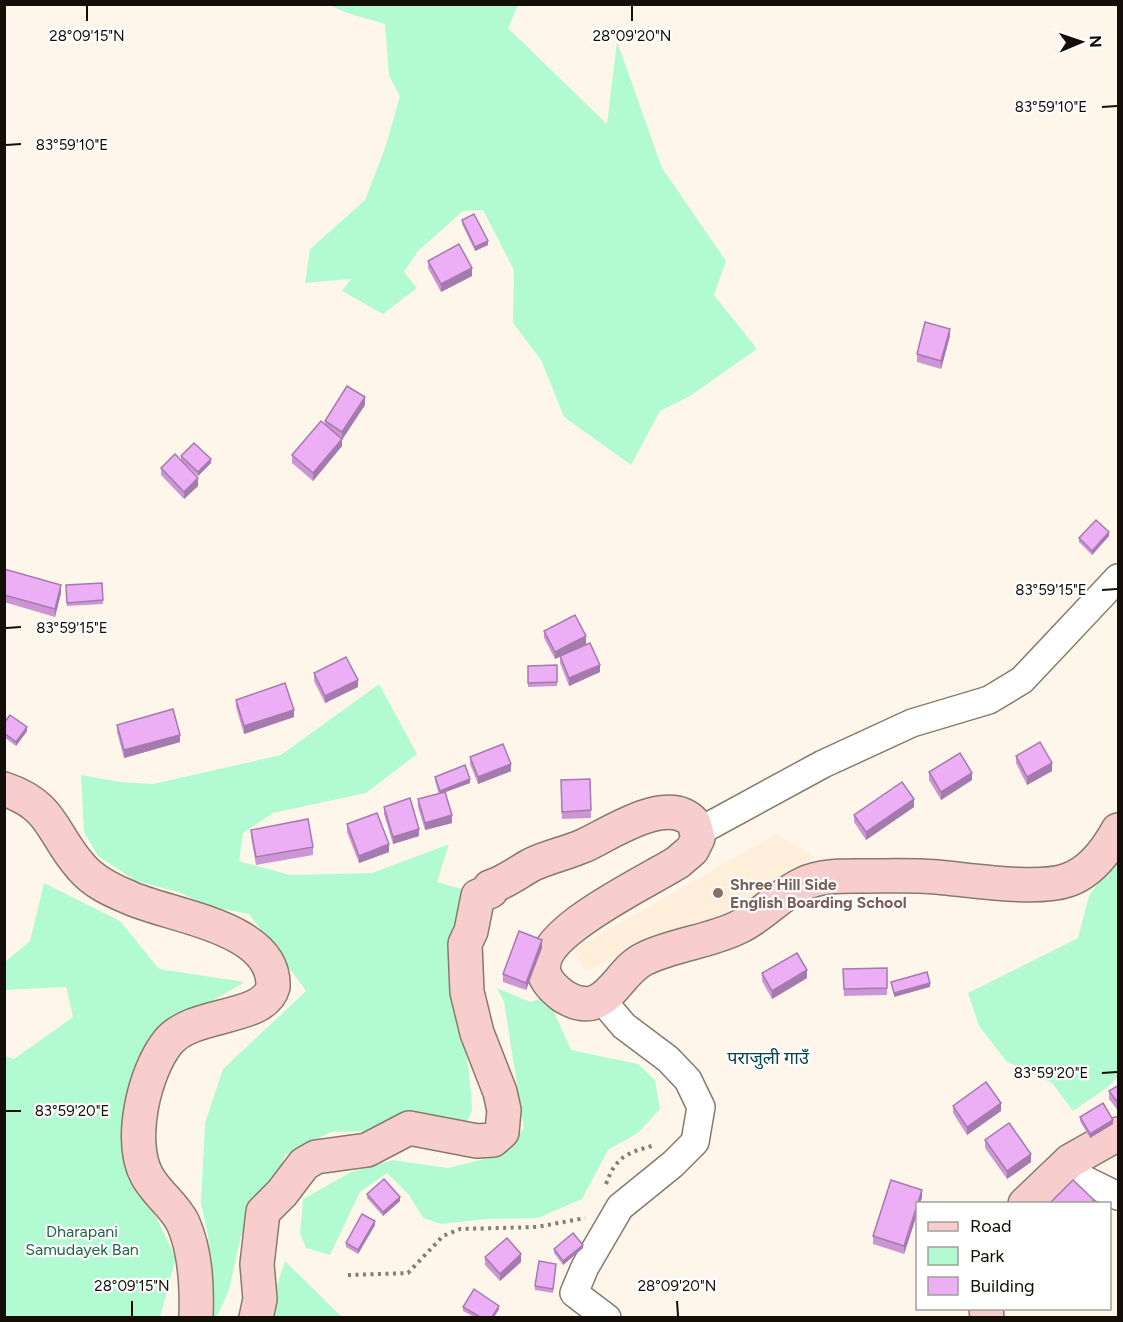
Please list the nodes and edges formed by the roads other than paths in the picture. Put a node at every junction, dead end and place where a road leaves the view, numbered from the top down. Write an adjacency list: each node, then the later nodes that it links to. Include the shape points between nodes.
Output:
1 (1119, 578): 4 (street, via 1022,680 989,700 912,723 823,764)
2 (4, 789): 10 (street, via 35,803 89,876 135,900 200,918 226,930 256,951 270,969 273,987 265,1001 241,1012 193,1023 168,1042 153,1071 140,1115 138,1140 146,1174 172,1205 188,1237 196,1286)
3 (1119, 830): 5 (street, via 1096,861 1074,877 1058,882 896,876 813,880 738,928 642,960)
4 (698, 832): 5 (street, via 692,850 678,862 586,916 547,952 545,978 556,990 579,1003); 11 (street, via 691,820 682,815 648,815 533,864 478,896 465,944 467,992 477,1033 500,1092 504,1110 502,1132 493,1140 477,1141 409,1128 367,1150 316,1157 303,1164 263,1212 257,1264 261,1290)
5 (601, 999): 12 (street, via 624,1026 668,1059 688,1080 701,1107 695,1142 620,1207 585,1267 574,1293)
6 (1119, 1134): 7 (street)
7 (1070, 1161): 8 (street, via 1081,1178); 9 (street)
8 (1119, 1196)
9 (1026, 1202)
10 (196, 1317)
11 (256, 1317)
12 (607, 1317)

